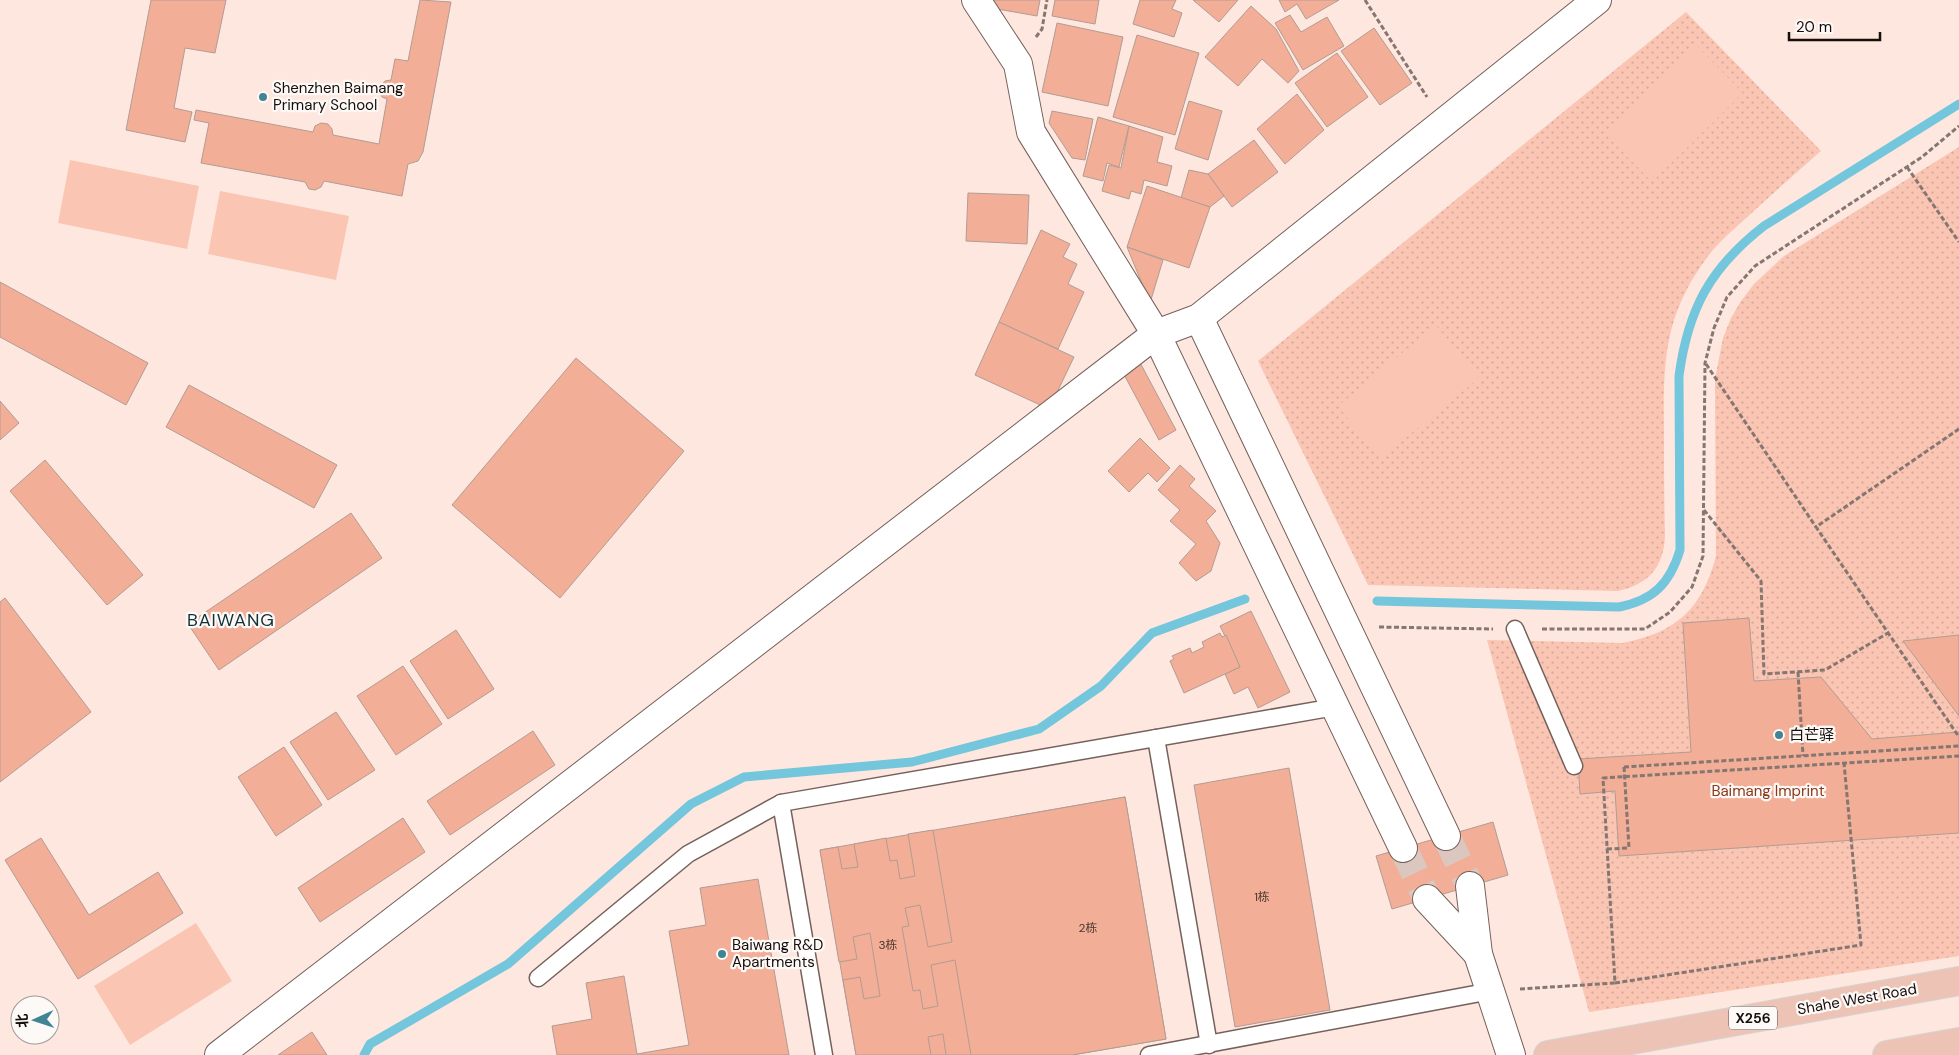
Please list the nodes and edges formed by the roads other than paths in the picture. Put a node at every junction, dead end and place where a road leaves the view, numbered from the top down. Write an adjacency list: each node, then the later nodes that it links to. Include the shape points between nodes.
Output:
1 (976, 0): 4 (street, via 1018,64 1031,132)
2 (1597, 0): 3 (street)
3 (1199, 318): 4 (street); 10 (street)
4 (1156, 334): 6 (street); 20 (street)
5 (1515, 629): 8 (lane)
6 (1335, 707): 7 (lane); 11 (street)
7 (1156, 738): 9 (lane); 19 (lane)
8 (1574, 766)
9 (781, 804): 15 (lane, via 688,854); 21 (lane)
10 (1446, 836)
11 (1403, 848)
12 (1470, 886): 14 (street)
13 (1427, 899): 14 (street)
14 (1478, 954): 17 (street)
15 (538, 978)
16 (1959, 981): 24 (main road, Shahe West Road / X256)
17 (1492, 991): 19 (lane); 23 (street)
18 (1959, 1042): 25 (main road)
19 (1209, 1044): 22 (lane)
20 (220, 1055)
21 (824, 1055)
22 (1149, 1055)
23 (1511, 1055)
24 (1548, 1055)
25 (1887, 1055)

